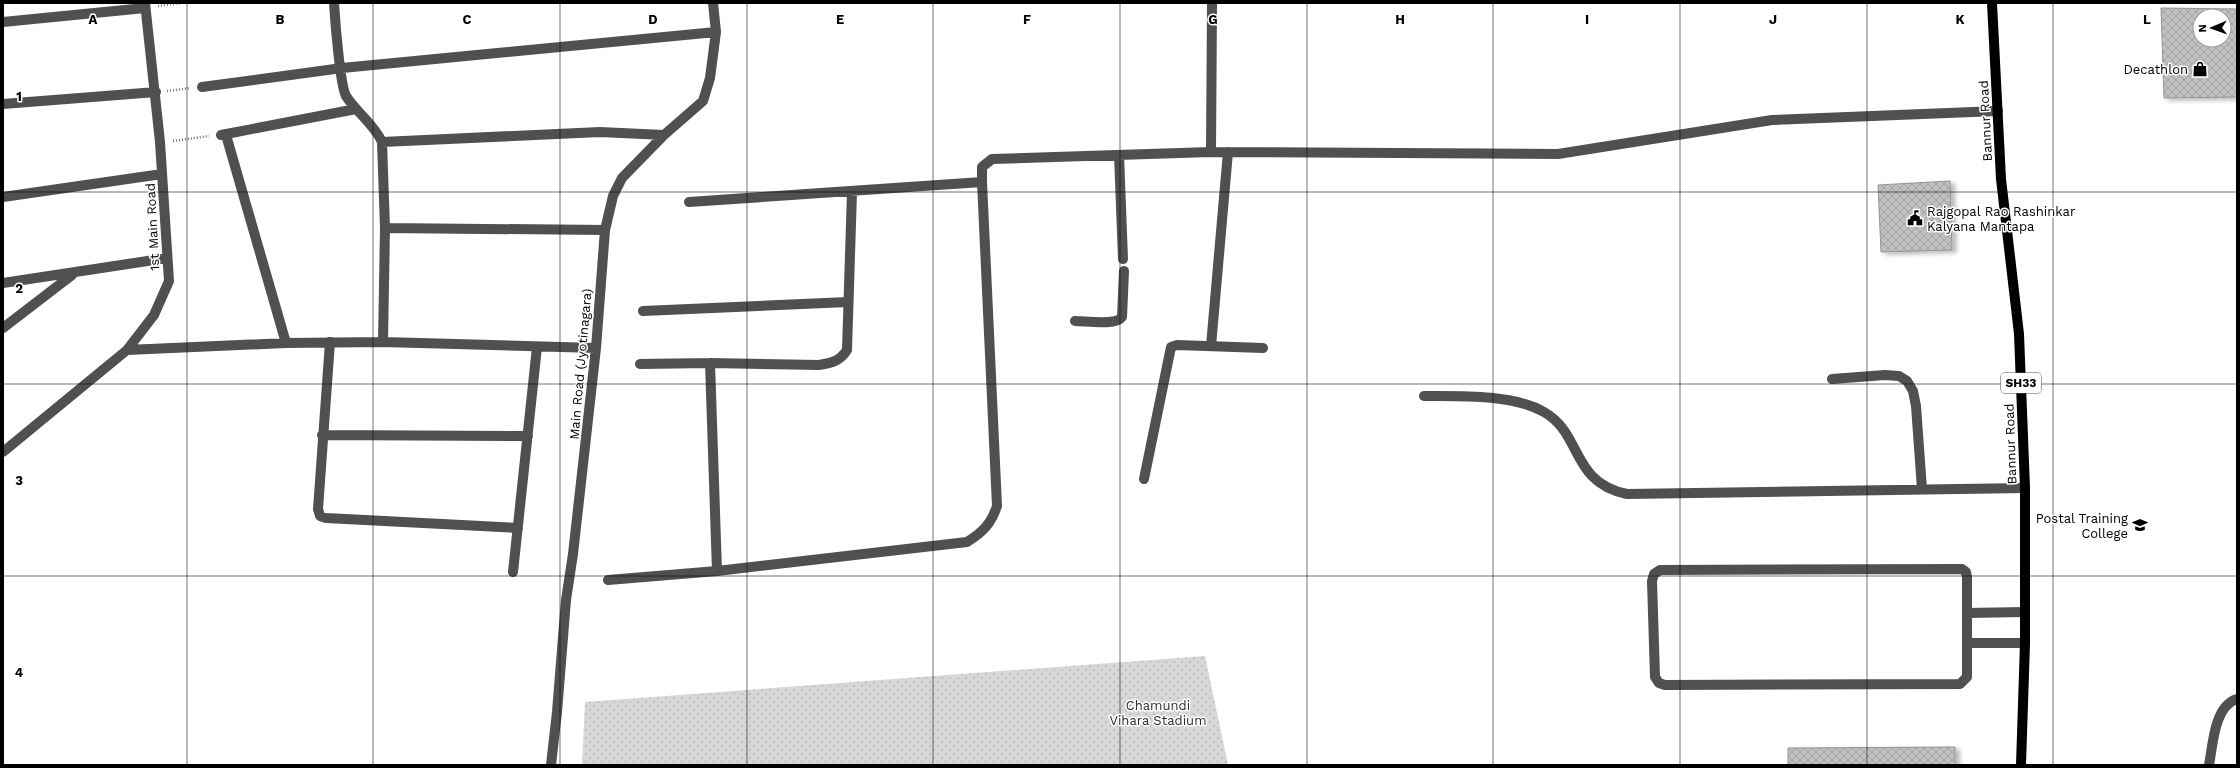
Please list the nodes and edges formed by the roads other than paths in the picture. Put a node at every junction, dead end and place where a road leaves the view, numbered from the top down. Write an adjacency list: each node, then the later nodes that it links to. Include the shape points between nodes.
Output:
1 (334, 3): 8 (street)
2 (713, 3): 7 (street, Main Road (Jyotinagara))
3 (1212, 3): 16 (street)
4 (1992, 3): 13 (main road, Bannur Road / SH33)
5 (145, 6): 6 (street); 10 (street, 1st Main Road)
6 (3, 22)
7 (716, 32): 8 (street); 14 (street, Main Road (Jyotinagara), via 710,78 703,101)
8 (342, 68): 9 (street); 12 (street, via 345,94)
9 (202, 87)
10 (156, 92): 11 (street); 19 (street, 1st Main Road)
11 (3, 104)
12 (356, 109): 15 (street); 37 (street, via 224,135)
13 (1998, 111): 17 (street, via 1772,120 1558,154); 51 (main road, Bannur Road / SH33, via 2001,179 2019,334)
14 (664, 135): 15 (street, via 600,132); 25 (street, Main Road (Jyotinagara), via 616,187)
15 (382, 142): 24 (street)
16 (1211, 152): 17 (street); 18 (street)
17 (1228, 152): 38 (street)
18 (1119, 154): 20 (street, via 992,159 982,167); 27 (street)
19 (162, 174): 22 (street); 26 (street, 1st Main Road)
20 (982, 182): 21 (street); 54 (street, via 997,506 991,523 982,533 967,542)
21 (852, 192): 23 (street); 31 (street)
22 (3, 197)
23 (689, 202)
24 (384, 228): 25 (street); 36 (street)
25 (605, 230): 40 (street, Main Road (Jyotinagara))
26 (167, 258): 29 (street); 42 (street, 1st Main Road, via 169,280 157,308)
27 (1123, 259)
28 (1124, 271): 33 (street, via 1120,321)
29 (74, 274): 30 (street); 34 (street)
30 (3, 283)
31 (848, 302): 32 (street); 43 (street, via 847,350 842,358 834,363)
32 (643, 311)
33 (1075, 321)
34 (3, 328)
35 (330, 342): 36 (street); 37 (street); 47 (street)
36 (383, 342): 39 (street)
37 (286, 343): 42 (street)
38 (1211, 346): 41 (street); 50 (street, via 1177,345 1169,350)
39 (537, 347): 40 (street); 48 (street)
40 (596, 348): 62 (street, Main Road (Jyotinagara), via 566,600)
41 (1263, 348)
42 (127, 350): 49 (street, 1st Main Road)
43 (710, 363): 44 (street); 54 (street)
44 (640, 364)
45 (1832, 379): 52 (street, via 1885,375 1899,376 1907,381 1914,391)
46 (1424, 396): 52 (street, via 1473,395 1528,404 1545,412 1561,427 1594,480 1611,491 1627,494)
47 (322, 435): 48 (street); 53 (street, via 318,509 320,516)
48 (528, 436): 53 (street)
49 (3, 452)
50 (1144, 479)
51 (2025, 488): 52 (street); 57 (main road, Bannur Road / SH33)
52 (1922, 489)
53 (518, 528): 55 (street)
54 (717, 571): 56 (street)
55 (513, 572)
56 (608, 580)
57 (2025, 612): 58 (street); 60 (main road, Bannur Road / SH33)
58 (1967, 613): 59 (street); 59 (street, via 1967,577 1962,569 1660,570 1654,574 1652,581 1654,670 1659,683 1665,685 1960,684 1967,677)
59 (1967, 643): 60 (street)
60 (2025, 643): 63 (main road, Bannur Road / SH33)
61 (2237, 699): 64 (street, via 2226,706 2218,722)
62 (551, 765)
63 (2021, 765)
64 (2209, 765)

